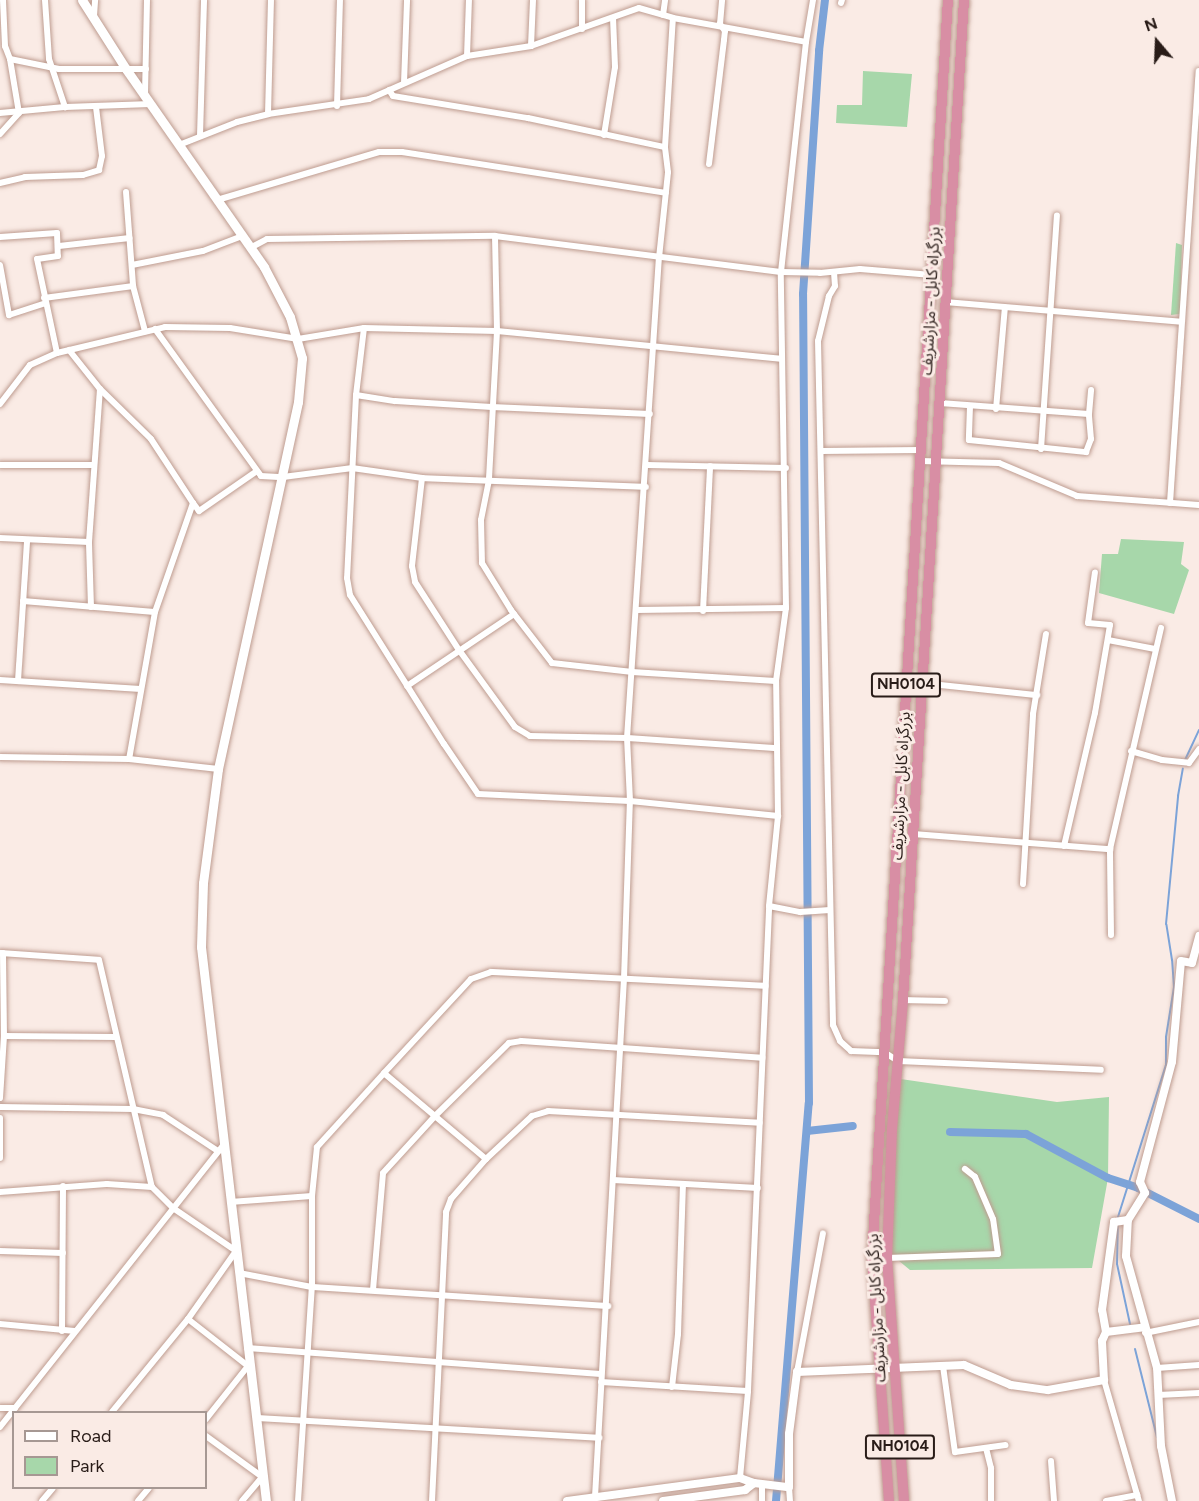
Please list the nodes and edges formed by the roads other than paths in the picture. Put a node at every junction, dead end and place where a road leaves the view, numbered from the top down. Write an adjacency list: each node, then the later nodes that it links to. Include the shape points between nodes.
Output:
1 (3, 0): 25 (street)
2 (45, 0): 29 (street)
3 (82, 0): 19 (main road)
4 (95, 0): 19 (street)
5 (147, 0): 31 (street)
6 (204, 0): 44 (street)
7 (272, 0): 41 (street)
8 (340, 0): 36 (street)
9 (407, 0): 33 (street)
10 (469, 0): 27 (street)
11 (533, 0): 26 (street)
12 (582, 0): 23 (street)
13 (665, 0): 18 (street)
14 (722, 0): 22 (street)
15 (813, 0): 24 (street)
16 (948, 0): 64 (highway, بزرگراه کابل - مزارشریف / NH0104)
17 (964, 0): 67 (highway, بزرگراه کابل - مزارشریف / NH0104)
18 (663, 15): 20 (street, via 639,8); 21 (street)
19 (94, 16): 30 (main road)
20 (613, 18): 23 (street); 43 (street, via 615,67)
21 (673, 18): 22 (street); 46 (street)
22 (720, 24): 24 (street); 47 (street, via 725,30)
23 (582, 29): 26 (street)
24 (806, 42): 62 (street)
25 (3, 45): 28 (street)
26 (531, 46): 27 (street)
27 (467, 56): 33 (street)
28 (10, 59): 29 (street); 40 (street)
29 (51, 66): 30 (street); 37 (street)
30 (126, 69): 31 (street); 35 (main road)
31 (146, 69): 35 (street)
32 (1199, 71): 70 (street)
33 (404, 83): 34 (street)
34 (389, 90): 36 (street); 43 (street, via 393,96)
35 (148, 100): 38 (street); 45 (main road)
36 (337, 106): 41 (street)
37 (65, 107): 38 (street); 40 (street)
38 (96, 107): 48 (street, via 102,156 99,170)
39 (0, 113): 40 (street)
40 (19, 113): 42 (street)
41 (268, 114): 44 (street)
42 (0, 134)
43 (604, 135): 46 (street)
44 (200, 136): 45 (street)
45 (179, 146): 51 (main road)
46 (666, 147): 50 (street)
47 (709, 164)
48 (0, 183)
49 (126, 192): 56 (street)
50 (666, 193): 51 (street, via 379,152); 59 (street)
51 (217, 200): 53 (main road)
52 (1057, 216): 69 (street)
53 (242, 236): 58 (main road); 61 (street, via 203,251)
54 (495, 236): 58 (street, via 267,239); 59 (street); 74 (street)
55 (0, 237): 57 (street, via 57,234)
56 (130, 238): 57 (street); 61 (street)
57 (59, 246): 66 (street, via 58,256 37,259)
58 (250, 248): 75 (main road, via 280,297)
59 (659, 258): 62 (street); 76 (street)
60 (0, 265): 66 (street, via 9,315)
61 (132, 265): 65 (street)
62 (781, 272): 63 (street); 79 (street)
63 (834, 272): 64 (street, via 860,269); 92 (street, via 835,286 818,341)
64 (932, 275): 93 (highway, بزرگراه کابل - مزارشریف / NH0104)
65 (133, 286): 66 (street); 73 (street)
66 (44, 300): 78 (street)
67 (945, 302): 68 (street); 83 (highway, بزرگراه کابل - مزارشریف / NH0104)
68 (1005, 307): 69 (street); 87 (street)
69 (1049, 310): 70 (street); 88 (street)
70 (1181, 322): 107 (street)
71 (364, 328): 74 (street); 75 (street); 82 (street)
72 (155, 329): 73 (street); 75 (street, via 230,328); 101 (street)
73 (145, 331): 77 (street)
74 (497, 332): 76 (street); 86 (street)
75 (298, 339): 102 (main road, via 301,380)
76 (654, 347): 79 (street); 89 (street)
77 (69, 350): 78 (street); 80 (street)
78 (57, 353): 84 (street, via 30,365)
79 (781, 359): 100 (street)
80 (100, 389): 96 (street); 106 (street, via 151,439)
81 (1091, 390): 90 (street)
82 (356, 395): 86 (street); 99 (street)
83 (940, 403): 85 (street); 94 (highway, بزرگراه کابل - مزارشریف / NH0104)
84 (0, 404)
85 (970, 406): 87 (street); 91 (street, via 969,440)
86 (492, 407): 89 (street); 104 (street)
87 (996, 409): 88 (street)
88 (1044, 411): 90 (street); 91 (street)
89 (650, 414): 97 (street)
90 (1089, 414): 91 (street, via 1091,439 1086,452)
91 (1041, 449)
92 (821, 451): 93 (street); 148 (street)
93 (920, 455): 94 (street); 159 (highway, بزرگراه کابل - مزارشریف / NH0104)
94 (935, 462): 107 (street, via 999,463 1077,496); 129 (highway, بزرگراه کابل - مزارشریف / NH0104)
95 (0, 465): 96 (street)
96 (93, 465): 111 (street)
97 (647, 465): 98 (street); 105 (street)
98 (710, 466): 100 (street); 117 (street)
99 (352, 468): 102 (street); 103 (street); 130 (street, via 346,578 350,595)
100 (786, 468): 115 (street)
101 (257, 471): 102 (street, via 261,476); 106 (street, via 199,511)
102 (283, 477): 139 (main road)
103 (422, 478): 104 (street); 124 (street, via 412,566 415,582)
104 (489, 480): 105 (street); 119 (street, via 481,520 482,563)
105 (646, 487): 116 (street)
106 (193, 503): 118 (street)
107 (1170, 504): 108 (street)
108 (1199, 505)
109 (0, 538): 110 (street)
110 (27, 540): 111 (street); 113 (street)
111 (89, 542): 114 (street)
112 (1095, 572): 122 (street, via 1088,623 1110,625)
113 (23, 601): 114 (street); 127 (street)
114 (91, 607): 118 (street)
115 (786, 609): 117 (street); 128 (street)
116 (636, 610): 117 (street); 125 (street)
117 (703, 611)
118 (155, 612): 131 (street)
119 (514, 614): 124 (street); 125 (street, via 552,663)
120 (1161, 628): 123 (street)
121 (1046, 634): 132 (street)
122 (1108, 640): 123 (street); 144 (street)
123 (1155, 649): 136 (street)
124 (459, 650): 130 (street); 133 (street, via 515,727 530,736)
125 (632, 672): 128 (street); 133 (street)
126 (0, 680): 127 (street)
127 (18, 681): 131 (street)
128 (776, 681): 134 (street)
129 (922, 683): 132 (street); 142 (highway, بزرگراه کابل - مزارشریف / NH0104)
130 (407, 686): 140 (street, via 478,794)
131 (141, 688): 138 (street)
132 (1037, 695): 143 (street)
133 (627, 738): 134 (street); 140 (street)
134 (775, 748): 141 (street)
135 (1199, 749): 136 (street, via 1190,764)
136 (1131, 751): 145 (street)
137 (0, 757): 138 (street)
138 (129, 759): 139 (street)
139 (218, 769): 171 (main road, via 203,883 201,947)
140 (630, 801): 141 (street); 152 (street)
141 (778, 816): 147 (street)
142 (913, 834): 143 (street); 154 (highway, بزرگراه کابل - مزارشریف / NH0104)
143 (1027, 842): 144 (street); 146 (street)
144 (1064, 846): 145 (street)
145 (1110, 849): 149 (street)
146 (1023, 884)
147 (770, 906): 148 (street, via 800,912); 153 (street)
148 (830, 910): 159 (street, via 833,1025 840,1041 851,1051)
149 (1111, 935)
150 (1199, 936): 184 (street, via 1192,963 1181,961 1172,1062 1140,1182 1144,1193)
151 (1, 953): 156 (street); 157 (street, via 99,960)
152 (624, 980): 153 (street); 158 (street); 163 (street, via 491,972 471,979)
153 (766, 986): 160 (street)
154 (903, 1000): 155 (street); 161 (highway, بزرگراه کابل - مزارشریف / NH0104)
155 (945, 1001)
156 (4, 1036): 157 (street); 164 (street)
157 (116, 1037): 166 (street)
158 (620, 1048): 160 (street); 167 (street); 168 (street, via 509,1042)
159 (884, 1052): 161 (street); 210 (highway, بزرگراه کابل - مزارشریف / NH0104, via 872,1256)
160 (762, 1058): 170 (street)
161 (898, 1061): 162 (street); 189 (highway, بزرگراه کابل - مزارشریف / NH0104)
162 (1101, 1070)
163 (384, 1073): 168 (street); 181 (street, via 317,1147)
164 (0, 1098)
165 (0, 1107): 166 (street)
166 (133, 1109): 171 (street, via 164,1115); 178 (street)
167 (616, 1114): 170 (street); 173 (street, via 548,1111 532,1116); 175 (street)
168 (435, 1116): 173 (street); 192 (street, via 382,1173)
169 (0, 1118): 172 (street)
170 (760, 1124): 179 (street)
171 (220, 1148): 182 (main road); 183 (street)
172 (0, 1158)
173 (486, 1159): 193 (street, via 450,1199 446,1212)
174 (965, 1169): 189 (street, via 975,1177 993,1219 998,1254)
175 (613, 1180): 176 (street); 194 (street)
176 (683, 1185): 179 (street); 215 (street, via 678,1334)
177 (63, 1186): 178 (street); 180 (street); 188 (street)
178 (152, 1187): 183 (street)
179 (758, 1188): 216 (street)
180 (0, 1192)
181 (312, 1196): 182 (street); 191 (street)
182 (230, 1203): 187 (main road)
183 (173, 1208): 187 (street); 200 (street)
184 (1121, 1221): 198 (street); 201 (street, via 1102,1310)
185 (823, 1233): 211 (street)
186 (0, 1251): 188 (street)
187 (236, 1251): 190 (main road); 195 (street)
188 (63, 1253): 199 (street)
189 (886, 1258): 209 (highway, بزرگراه کابل - مزارشریف / NH0104)
190 (238, 1273): 191 (street); 202 (main road)
191 (312, 1287): 192 (street); 203 (street)
192 (373, 1290): 193 (street)
193 (443, 1295): 194 (street); 204 (street)
194 (608, 1306): 212 (street)
195 (188, 1319): 206 (street); 222 (street)
196 (1199, 1322): 198 (street)
197 (0, 1324): 199 (street)
198 (1144, 1330): 201 (street); 208 (street)
199 (62, 1331): 200 (street)
200 (75, 1331): 220 (street)
201 (1106, 1332): 213 (street, via 1102,1341)
202 (247, 1348): 203 (street); 206 (main road)
203 (306, 1352): 204 (street); 226 (street)
204 (439, 1363): 212 (street); 228 (street)
205 (1199, 1365): 208 (street)
206 (248, 1366): 224 (street); 225 (main road)
207 (943, 1366): 209 (street); 213 (street, via 964,1365 1011,1385 1048,1390); 232 (street, via 955,1452)
208 (1157, 1368): 218 (street)
209 (894, 1369): 210 (street); 254 (highway, بزرگراه کابل - مزارشریف / NH0104)
210 (878, 1370): 211 (street); 253 (highway, بزرگراه کابل - مزارشریف / NH0104)
211 (797, 1372): 237 (street)
212 (602, 1374): 214 (street)
213 (1104, 1380): 242 (street)
214 (601, 1382): 215 (street); 230 (street)
215 (672, 1387): 216 (street)
216 (748, 1391): 235 (street)
217 (1199, 1393): 218 (street)
218 (1158, 1395): 258 (street, via 1161,1446)
219 (0, 1408): 220 (street)
220 (15, 1408): 221 (street)
221 (13, 1411)
222 (114, 1411)
223 (12, 1412): 227 (street)
224 (207, 1418)
225 (256, 1418): 226 (street); 234 (main road)
226 (302, 1421): 228 (street); 247 (street)
227 (0, 1427)
228 (436, 1428): 230 (street); 248 (street)
229 (207, 1437): 234 (street)
230 (599, 1438): 240 (street)
231 (1005, 1445): 232 (street)
232 (986, 1448): 255 (street, via 991,1468)
233 (1051, 1461): 256 (street)
234 (262, 1476): 245 (street); 246 (main road)
235 (740, 1478): 236 (street); 240 (street)
236 (762, 1484): 237 (street); 241 (street); 251 (street)
237 (786, 1487): 252 (street)
238 (52, 1489): 243 (street)
239 (148, 1489): 244 (street)
240 (595, 1497): 249 (street)
241 (713, 1498): 250 (street)
242 (1138, 1498): 257 (street)
243 (42, 1501)
244 (138, 1501)
245 (242, 1501)
246 (266, 1501)
247 (298, 1501)
248 (432, 1501)
249 (567, 1501)
250 (663, 1501)
251 (762, 1501)
252 (790, 1501)
253 (889, 1501)
254 (904, 1501)
255 (991, 1501)
256 (1054, 1501)
257 (1106, 1501)
258 (1172, 1501)

